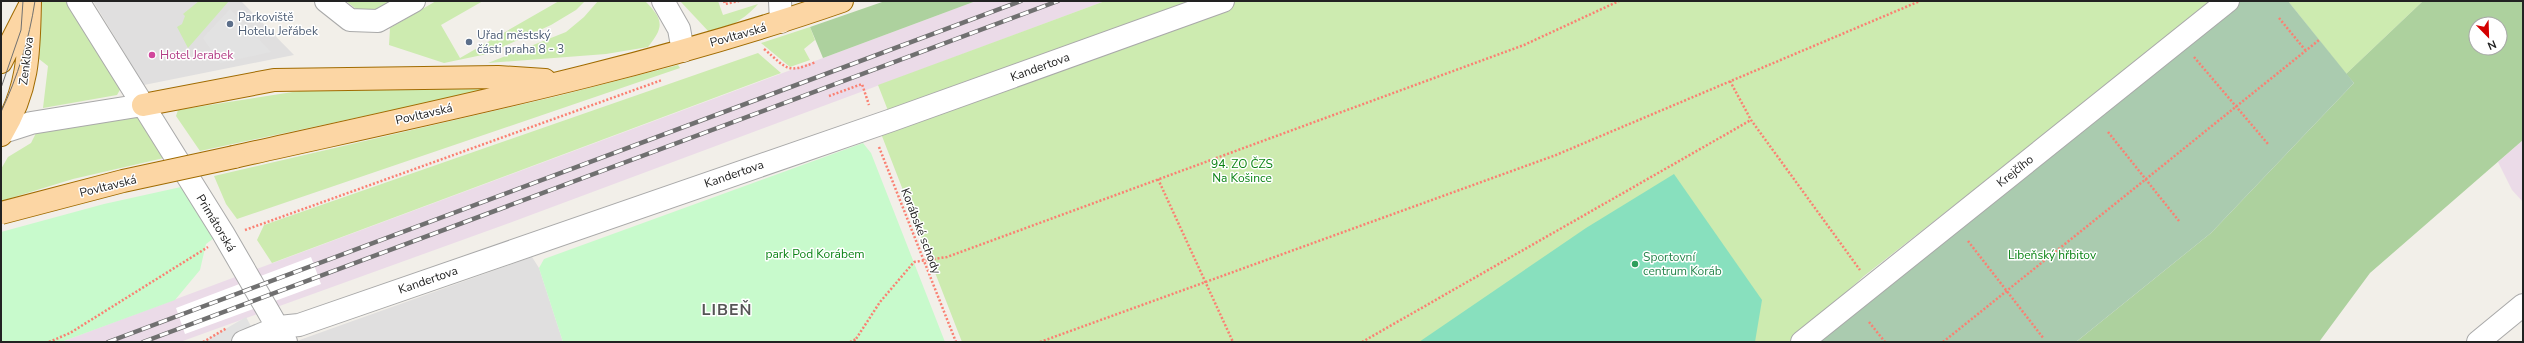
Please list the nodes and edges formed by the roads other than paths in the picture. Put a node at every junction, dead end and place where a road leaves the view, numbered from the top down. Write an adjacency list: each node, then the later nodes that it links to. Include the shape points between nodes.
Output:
1 (78, 1): 13 (street, Primátorská)
2 (326, 1): 3 (street, via 350,20 378,21)
3 (414, 1)
4 (663, 1): 10 (street, via 679,29)
5 (1224, 1): 17 (street, Kandertova, via 873,116 299,325)
6 (2228, 1): 19 (street, Krejčího)
7 (30, 3): 11 (main road, Zenklova); 14 (main road, Zenklova, via 26,75 20,96)
8 (827, 3): 9 (main road, Povltavská)
9 (780, 11): 10 (main road, Povltavská, via 750,32)
10 (683, 51): 12 (main road, Povltavská)
11 (1, 62)
12 (568, 82): 13 (main road, via 498,77 274,80); 15 (main road, Povltavská, bridge, via 123,181)
13 (144, 105): 14 (street, via 31,124); 17 (street, Primátorská)
14 (2, 133)
15 (1, 213)
16 (2523, 305): 20 (street)
17 (283, 334): 18 (street, Kandertova)
18 (236, 335)
19 (1802, 342)
20 (2478, 342)

